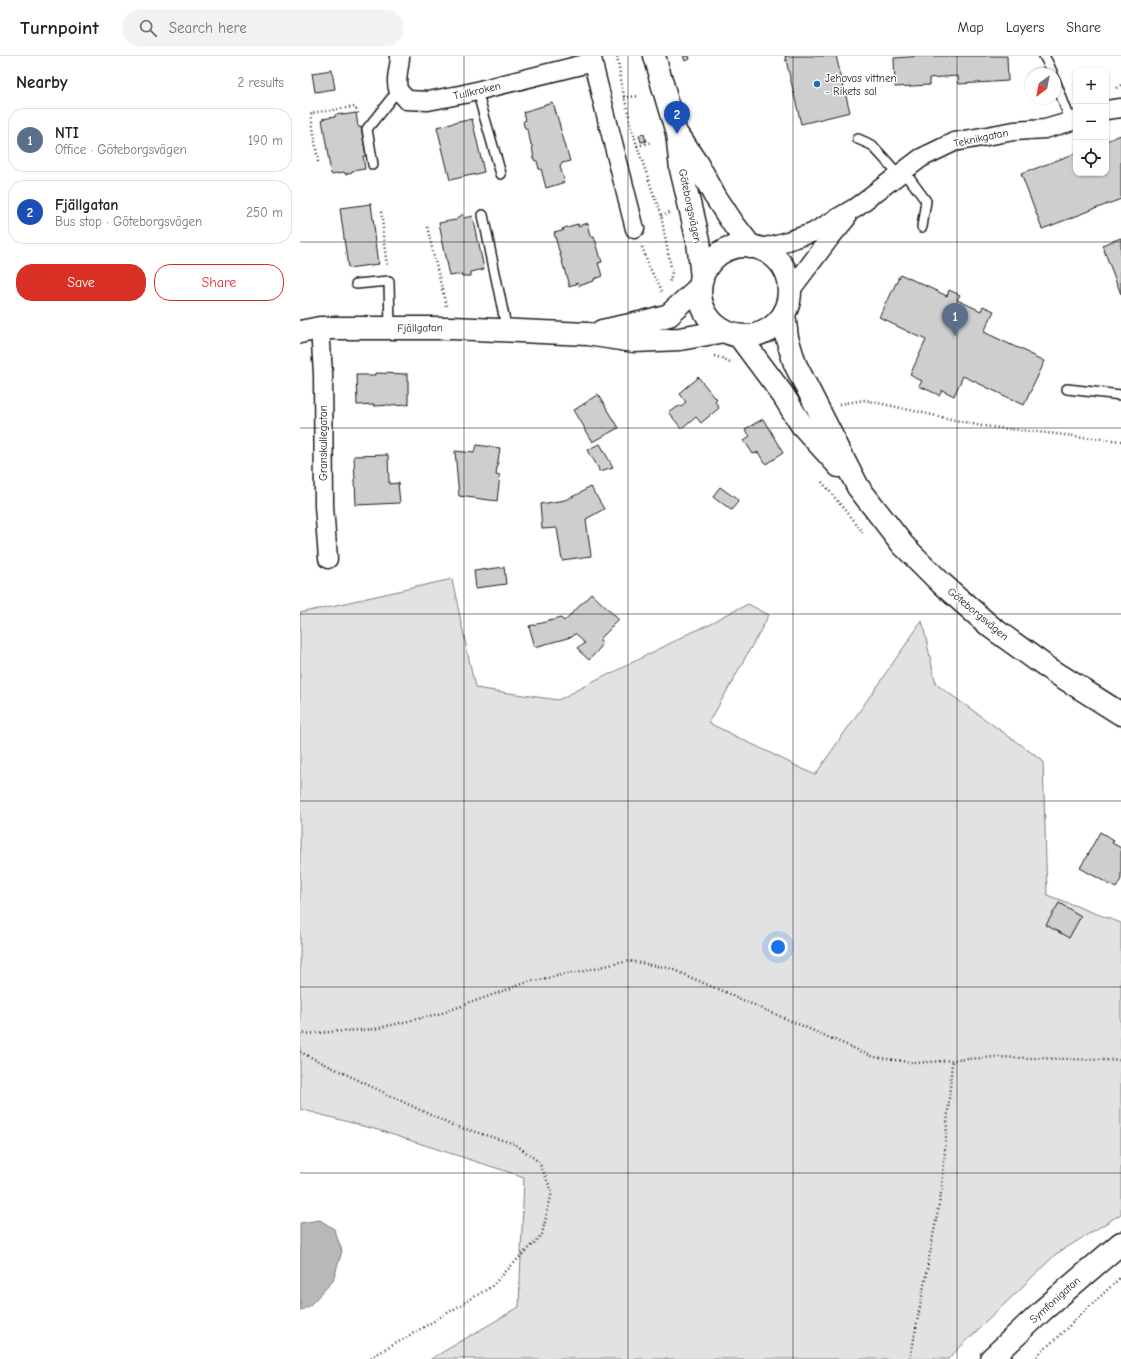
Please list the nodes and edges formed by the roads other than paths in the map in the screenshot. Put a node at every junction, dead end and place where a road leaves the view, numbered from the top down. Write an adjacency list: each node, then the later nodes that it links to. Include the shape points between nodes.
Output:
1 (400, 56): 6 (street)
2 (654, 56): 12 (street, Göteborgsvägen)
3 (1044, 56): 5 (lane)
4 (592, 59): 7 (street, Tullkroken); 20 (street)
5 (1050, 68)
6 (398, 90): 7 (street, Tullkroken, via 407,100 428,101); 14 (lane, via 367,129)
7 (477, 91): 16 (lane)
8 (1061, 94): 11 (lane)
9 (1121, 108): 10 (street)
10 (1109, 110)
11 (1073, 121): 15 (street, Teknikgatan, via 1045,129 1014,131 954,142 921,158)
12 (677, 134): 21 (street, Göteborgsvägen, via 734,225); 22 (street, Göteborgsvägen, via 681,169 698,241)
13 (858, 139): 15 (lane, via 872,146)
14 (373, 166)
15 (901, 173): 17 (street, Teknikgatan); 19 (lane, via 926,201)
16 (501, 174)
17 (856, 207): 21 (street, Teknikgatan, via 812,233); 24 (street, Teknikgatan)
18 (483, 215): 28 (lane)
19 (922, 227)
20 (635, 229)
21 (754, 248): 22 (street, via 735,247 721,253 709,264); 24 (street, via 771,255 781,265)
22 (701, 282): 29 (street, Fjällgatan, via 640,323); 30 (street, via 701,302 707,316)
23 (356, 284): 26 (lane, via 389,281)
24 (790, 291): 25 (street)
25 (784, 314): 30 (street, via 768,330 754,335); 33 (street, Göteborgsvägen, via 787,338 795,364)
26 (390, 328): 27 (street, Fjällgatan); 28 (street, Fjällgatan)
27 (310, 330): 34 (street, Granskullegatan, via 323,374 324,506)
28 (507, 331): 29 (street, Fjällgatan)
29 (587, 334): 30 (street, Fjällgatan, via 634,341)
30 (732, 334): 33 (street, Göteborgsvägen, via 783,395 801,424)
31 (1067, 389): 32 (lane)
32 (1121, 394)
33 (858, 487): 35 (street, Göteborgsvägen, via 903,546 985,622 1045,666)
34 (328, 558)
35 (1121, 714)
36 (1121, 1243): 37 (street, Symfonigatan)
37 (991, 1359)

